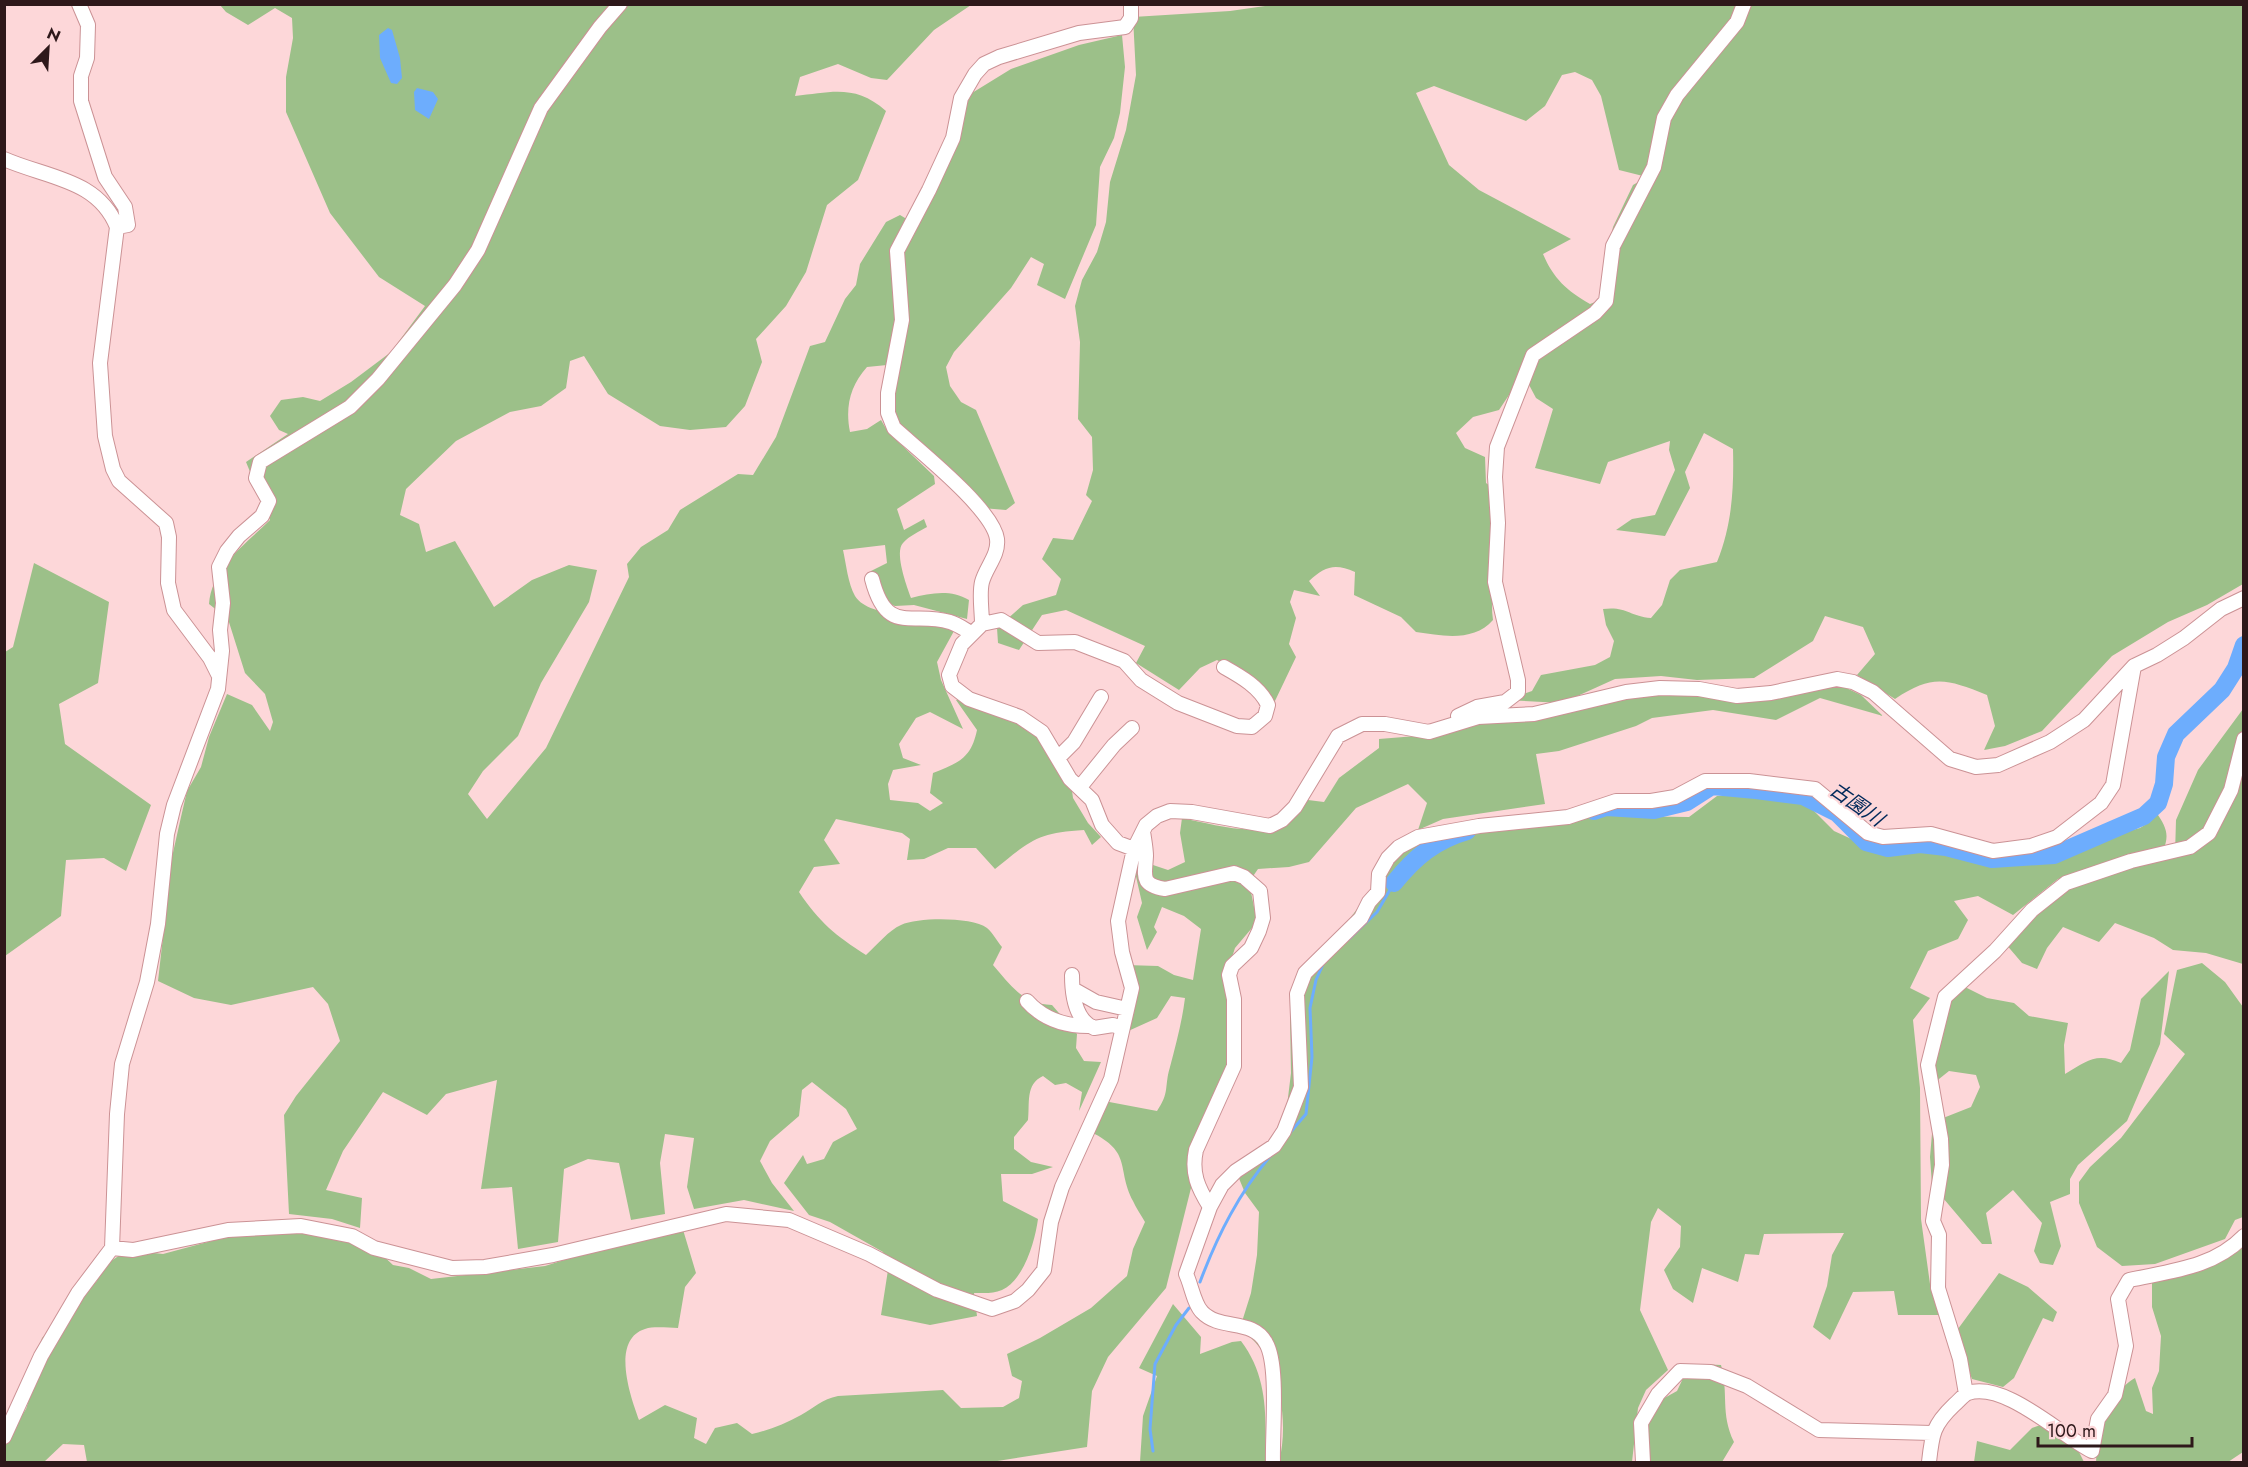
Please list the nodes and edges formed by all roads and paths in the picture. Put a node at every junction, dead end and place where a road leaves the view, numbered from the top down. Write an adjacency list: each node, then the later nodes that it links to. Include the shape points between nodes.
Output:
1 (79, 4): 6 (street, via 88,26 81,101 105,177 125,207 128,225)
2 (620, 4): 13 (street, via 541,108 478,250 455,285 350,407 260,462 256,478 269,501 262,516 239,536 219,567 224,603)
3 (1131, 4): 9 (street, via 1131,18 1125,27 1079,33 984,64 961,98 953,138 897,251 902,320 888,413 894,428 991,522 997,539 996,553 982,583)
4 (1744, 4): 15 (street, via 1737,22 1677,94 1664,118 1654,167 1613,246 1606,301 1595,314 1533,355 1497,447 1495,582 1518,692 1505,702 1459,714)
5 (4, 159): 6 (street, via 88,191 103,202)
6 (117, 227): 13 (street, via 99,389 110,458 119,481 166,523 168,583 174,610)
7 (873, 579): 10 (street, via 877,596 888,611 908,621 949,621)
8 (2244, 598): 11 (street)
9 (982, 624): 10 (street); 12 (street, via 1001,620 1038,643 1075,642 1124,661 1141,680 1178,703 1238,726 1252,727 1267,711 1265,698 1244,678)
10 (971, 633): 18 (street, via 953,662 949,675 952,686 984,707 1033,724)
11 (2134, 666): 15 (street, via 2084,720 2050,742 1998,765 1976,767 1950,759 1873,692 1837,679 1737,696 1699,689 1626,692 1581,705 1534,714 1478,717); 26 (street, via 2112,785 2101,803 2057,837 2031,846 1993,851 1931,834 1883,837 1868,832 1815,789 1749,781 1705,781 1675,797 1616,801 1568,817 1418,837 1399,847 1379,874 1378,892 1361,918 1305,973 1297,994 1301,1087 1284,1131 1274,1146 1222,1185)
12 (1224, 667)
13 (218, 675): 28 (street, via 216,699 174,805 147,982 122,1064)
14 (1101, 697): 18 (street, via 1074,742)
15 (1453, 726): 20 (street, via 1429,732 1362,724 1338,736 1296,807 1270,826 1170,811 1157,816)
16 (1132, 728): 19 (street)
17 (2244, 739): 29 (street, via 2231,790 2209,833 2190,847 2131,861 2066,883 2031,910 1995,951 1945,997 1928,1065 1942,1165 1933,1221 1939,1235 1938,1288 1960,1359)
18 (1058, 758): 19 (street, via 1070,779)
19 (1080, 787): 21 (street, via 1092,800 1102,825 1118,843)
20 (1143, 831): 21 (street); 26 (street, via 1144,878 1155,887 1234,873 1260,891 1263,918 1259,931 1229,975 1234,999 1234,1066 1193,1165 1198,1188)
21 (1134, 849): 23 (street, via 1118,921 1132,988)
22 (1027, 1001): 24 (street, via 1036,1012 1054,1020)
23 (1127, 1009): 24 (street, via 1096,1002 1072,982 1078,1010); 25 (street)
24 (1088, 1026): 25 (street)
25 (1122, 1028): 28 (street, via 1111,1079 1062,1187 1051,1222 1044,1270 1015,1301 992,1309 937,1290 869,1254 789,1220 726,1214 485,1268 452,1268 374,1248 352,1236 301,1226 248,1227 141,1248)
26 (1210, 1207): 33 (street, via 1186,1274 1201,1312 1222,1325 1256,1331 1267,1343 1272,1372)
27 (2244, 1236): 32 (street, via 2217,1257 2194,1267 2129,1280 2118,1299 2127,1346 2115,1395 2098,1419)
28 (112, 1248): 31 (street, via 78,1293 41,1356)
29 (1966, 1394): 30 (street, via 1940,1419); 32 (street, via 1979,1391 2013,1399)
30 (1932, 1433): 34 (street, via 1819,1430 1747,1386 1711,1372 1680,1371 1658,1394 1641,1423); 35 (street)
31 (4, 1437)
32 (2092, 1457)
33 (1273, 1462)
34 (1643, 1462)
35 (1929, 1462)

